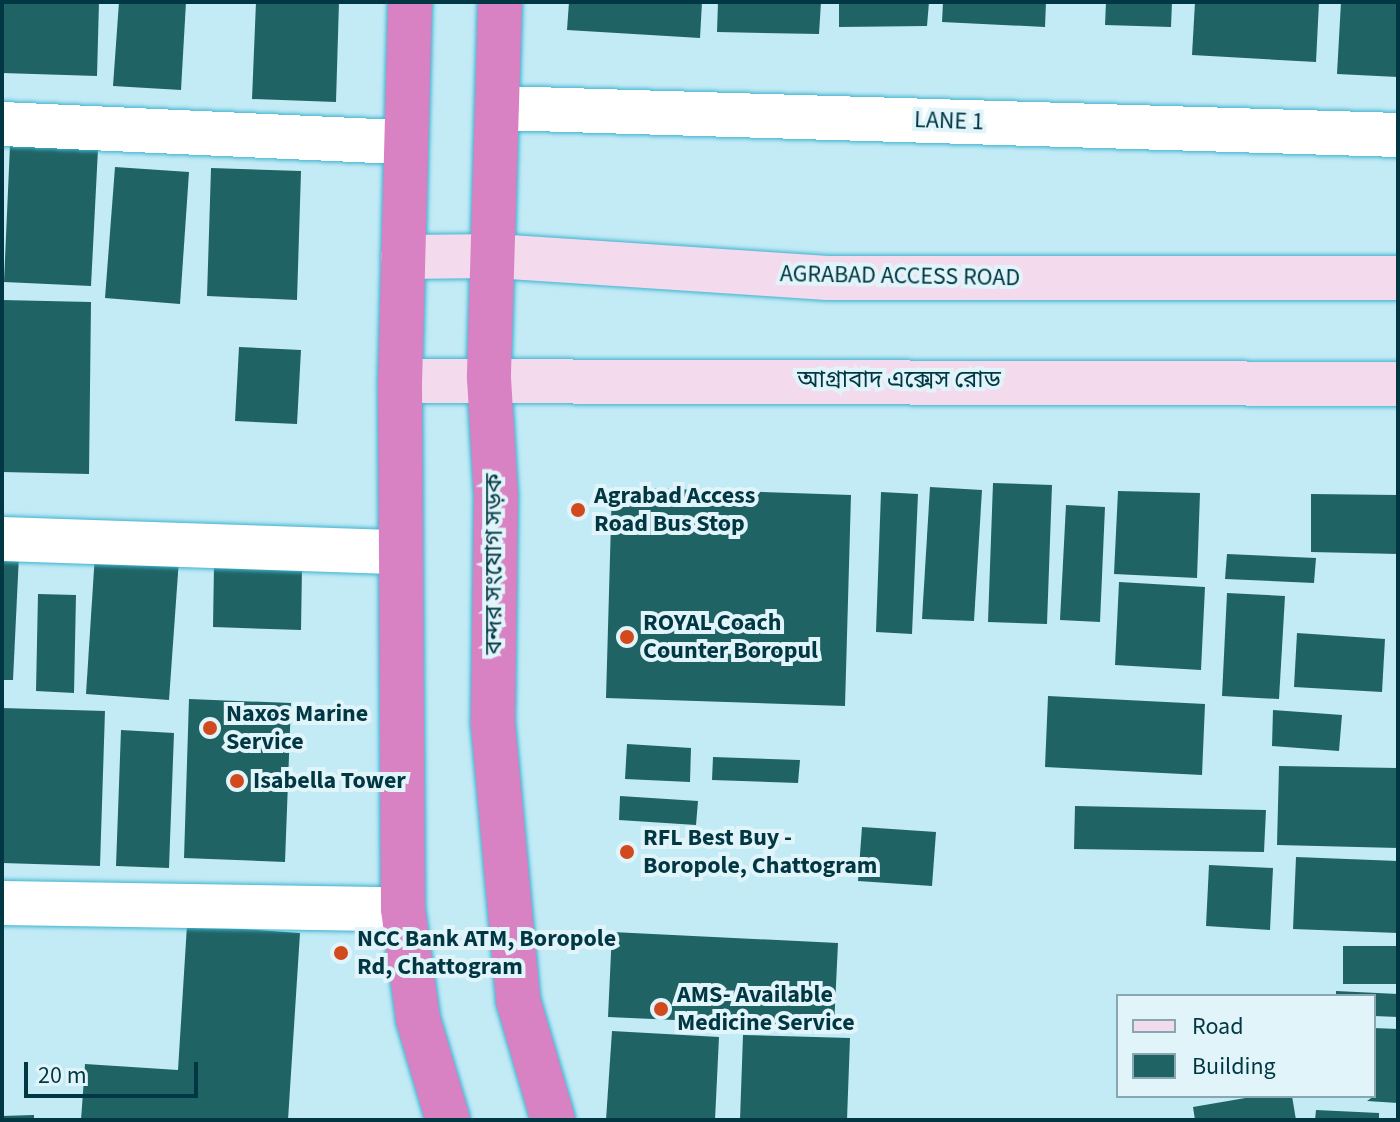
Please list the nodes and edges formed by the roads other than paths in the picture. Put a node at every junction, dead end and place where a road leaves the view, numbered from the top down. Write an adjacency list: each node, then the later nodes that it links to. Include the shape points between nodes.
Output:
1 (410, 2): 6 (highway)
2 (500, 2): 3 (highway, বন্দর সংযোগ সড়ক)
3 (500, 108): 5 (street, LANE 1); 7 (highway, বন্দর সংযোগ সড়ক)
4 (2, 124): 6 (street)
5 (1398, 135)
6 (406, 142): 8 (highway)
7 (495, 256): 8 (main road, AGRABAD ACCESS ROAD); 9 (main road, AGRABAD ACCESS ROAD, via 827,278); 10 (highway, বন্দর সংযোগ সড়ক)
8 (403, 257): 11 (highway)
9 (1398, 278)
10 (489, 378): 11 (main road, আগ্রাবাদ এক্সেস রোড); 12 (main road, আগ্রাবাদ এক্সেস রোড); 18 (highway, বন্দর সংযোগ সড়ক, via 496,497 493,724 505,880 518,1000)
11 (400, 381): 14 (highway)
12 (1398, 384)
13 (2, 539): 14 (street)
14 (400, 552): 16 (highway)
15 (2, 903): 16 (street)
16 (403, 909): 17 (highway, via 418,1019)
17 (448, 1120)
18 (553, 1120)

